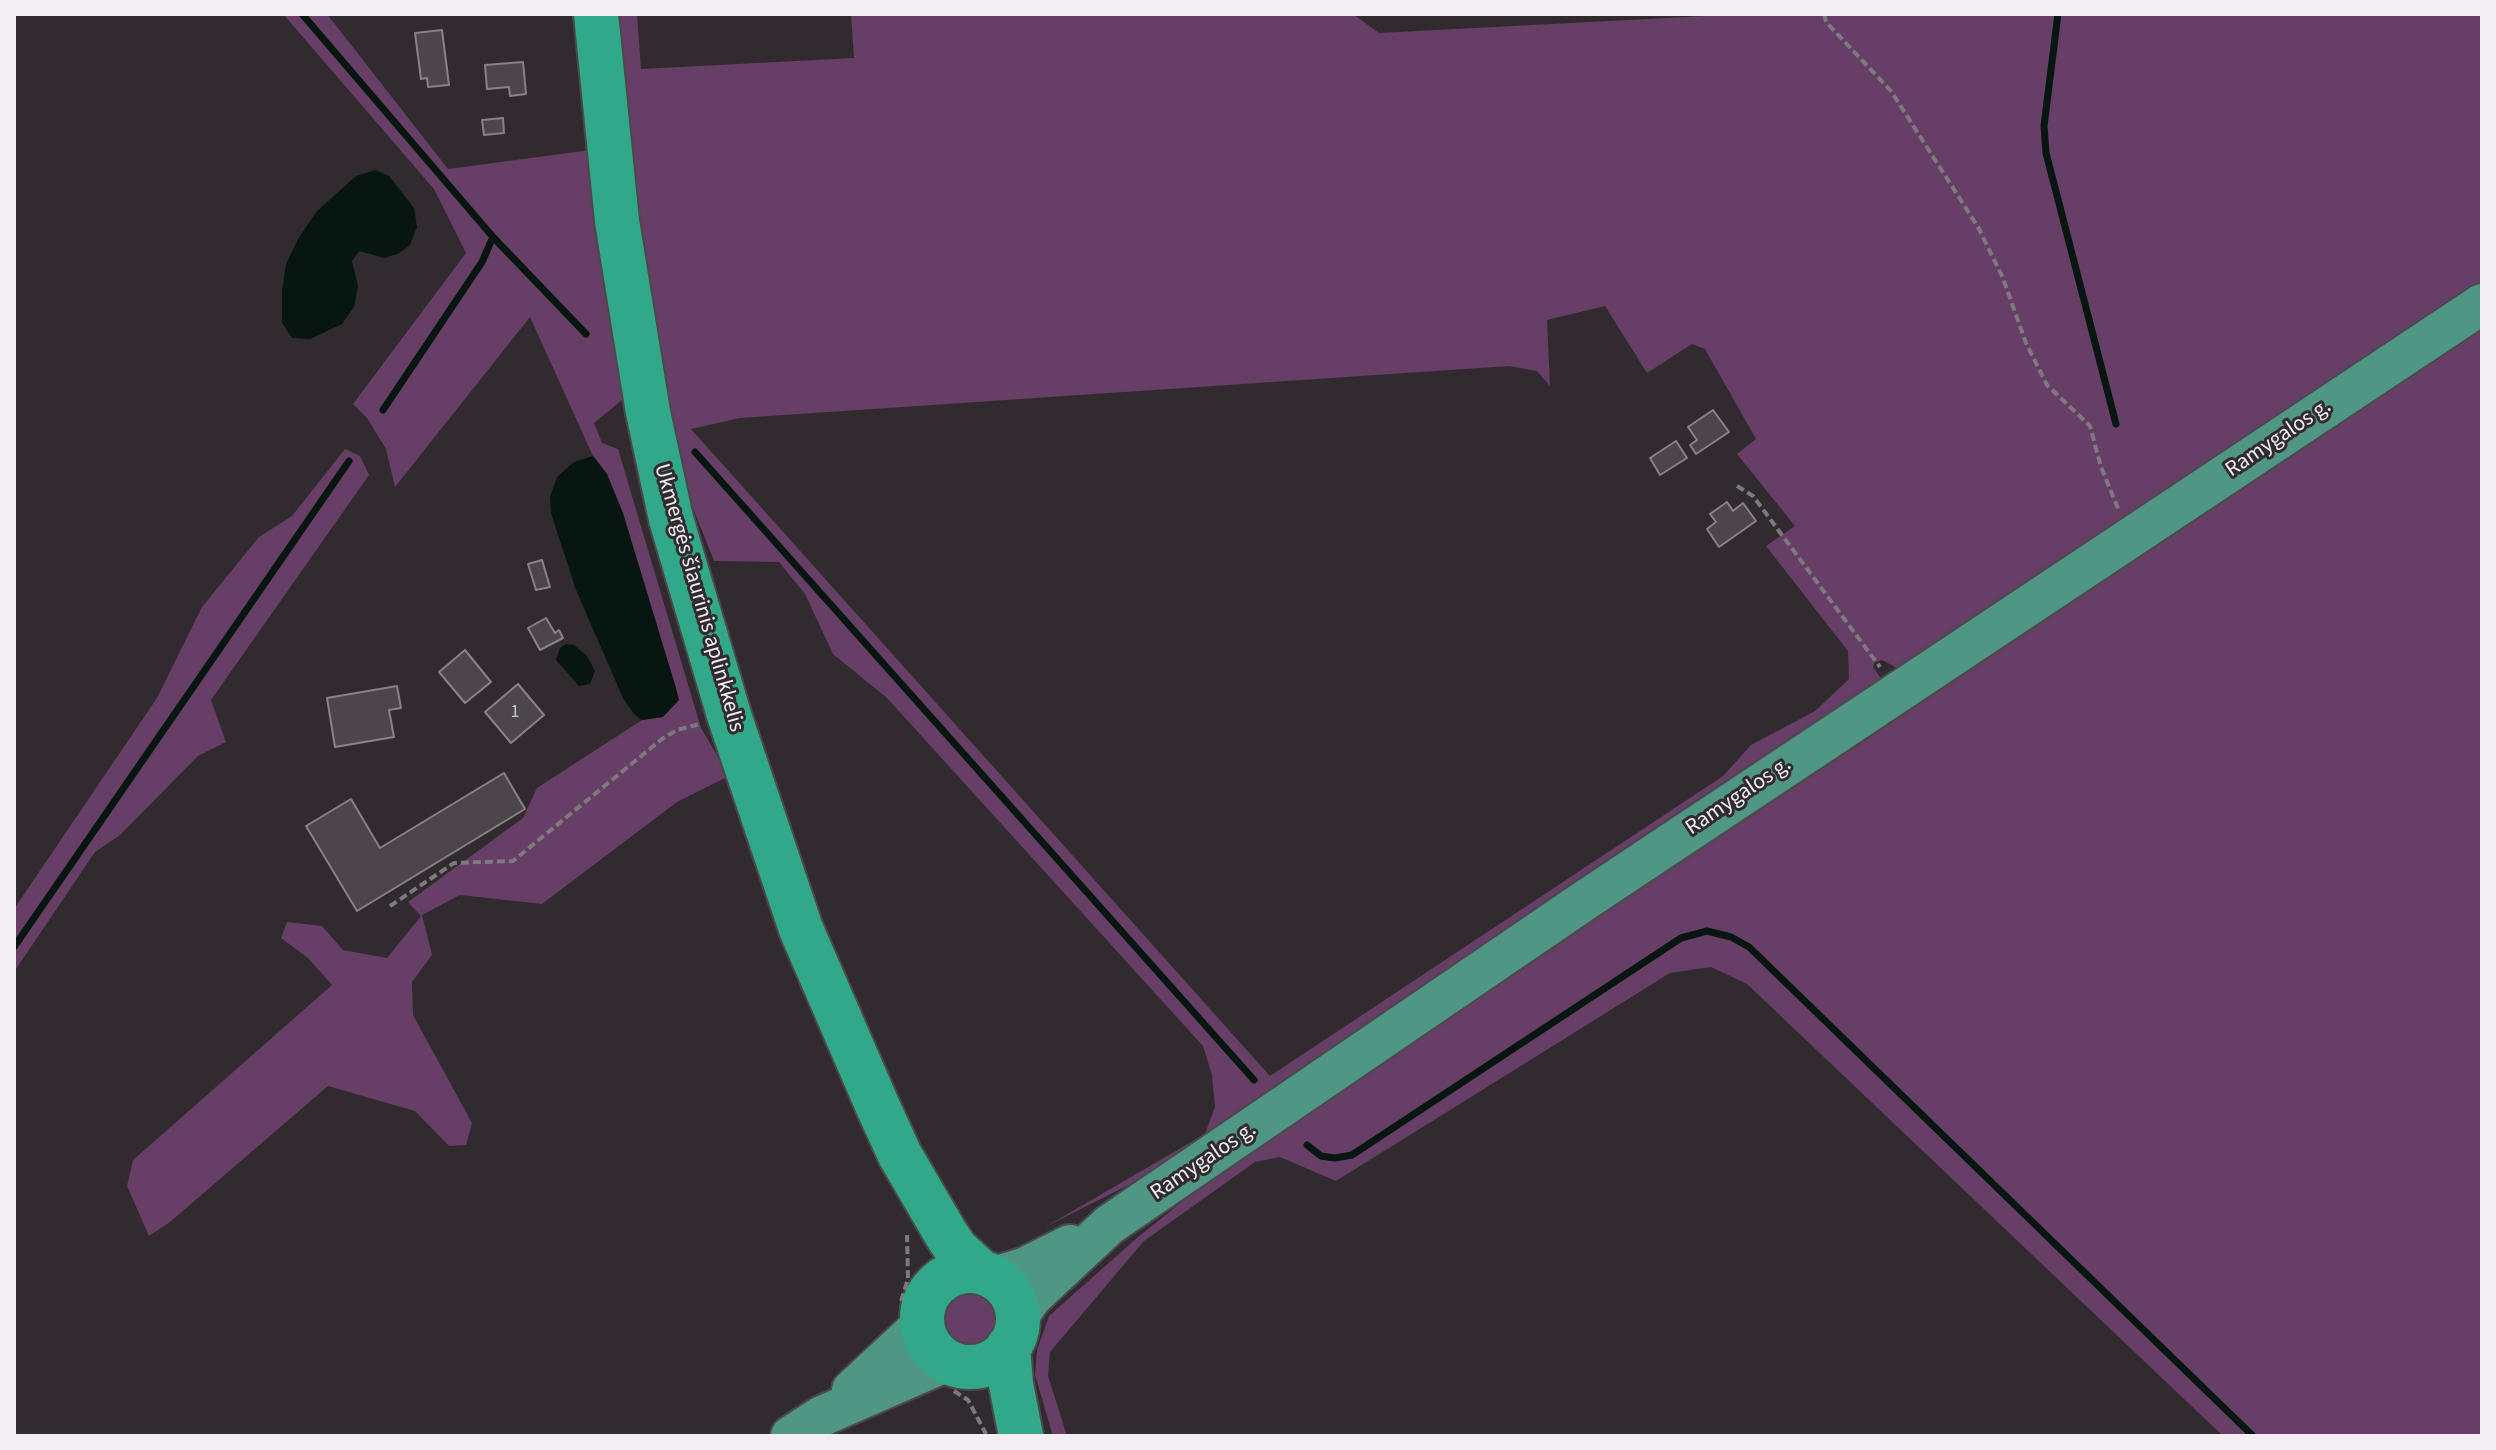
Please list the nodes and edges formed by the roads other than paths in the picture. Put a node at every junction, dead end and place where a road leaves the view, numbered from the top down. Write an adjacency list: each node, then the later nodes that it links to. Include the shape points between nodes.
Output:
1 (596, 14): 3 (highway, Ukmergės šiaurinis aplinkkelis, via 615,206 671,519 801,929)
2 (2482, 304): 4 (main road, Ramygalos g., via 1581,903)
3 (900, 1155): 5 (highway, Ukmergės šiaurinis aplinkkelis, via 956,1249); 6 (highway, Ukmergės šiaurinis aplinkkelis)
4 (1109, 1225): 5 (main road, via 1026,1267); 7 (main road, Ramygalos g., via 1031,1298)
5 (988, 1274): 6 (highway, via 963,1271 947,1277); 7 (highway, via 1011,1294)
6 (919, 1306): 8 (highway, via 931,1345); 9 (main road)
7 (1013, 1332): 8 (highway, via 988,1363); 11 (highway, via 1011,1384)
8 (953, 1371): 9 (main road); 10 (highway, via 993,1402)
9 (807, 1426)
10 (1013, 1436)
11 (1021, 1436)

